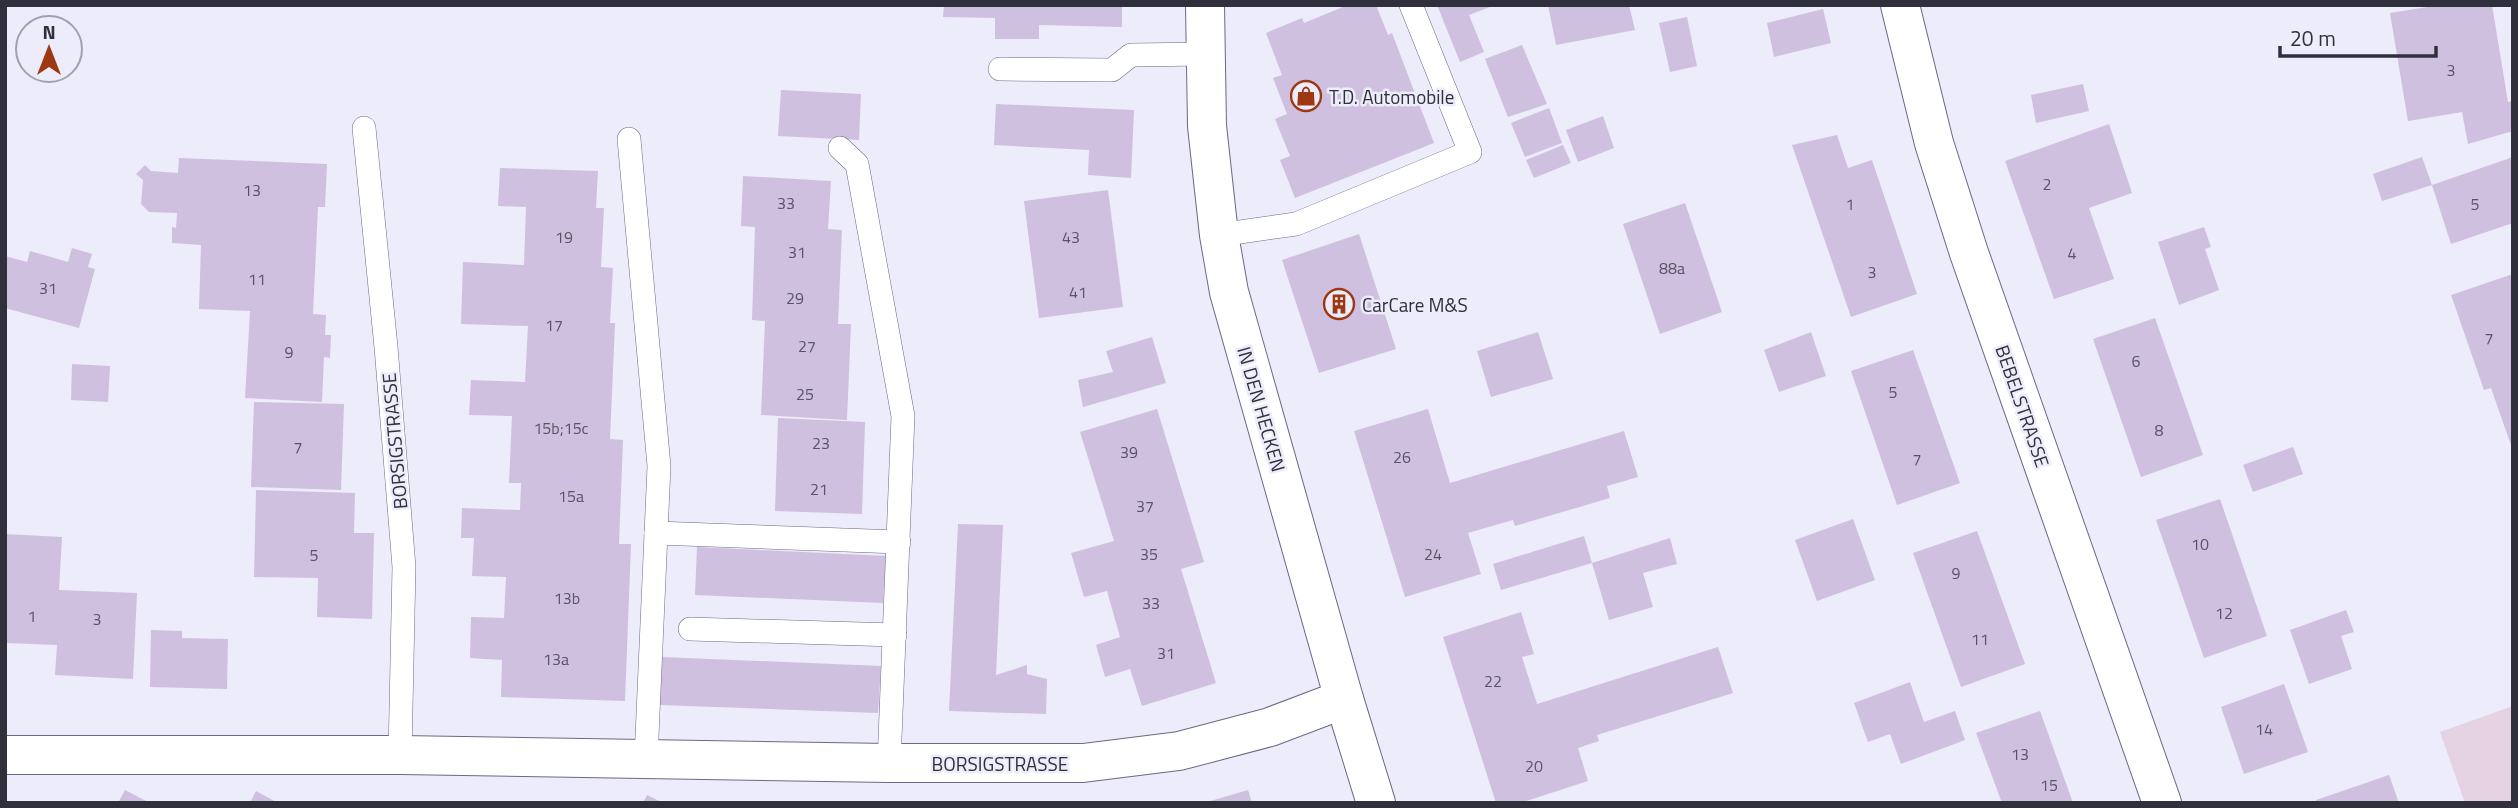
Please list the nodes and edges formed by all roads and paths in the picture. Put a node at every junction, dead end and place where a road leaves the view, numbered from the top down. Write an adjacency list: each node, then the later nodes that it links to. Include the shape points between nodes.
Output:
1 (1205, 5): 4 (street, IN DEN HECKEN)
2 (1411, 5): 9 (lane, via 1470,152 1296,224)
3 (1900, 5): 20 (street, BEBELSTRASSE, via 1934,143 1965,240)
4 (1206, 54): 5 (lane, via 1131,55 1112,70); 9 (street, IN DEN HECKEN, via 1207,126)
5 (1000, 69)
6 (364, 128): 16 (lane, BORSIGSTRASSE, via 404,567)
7 (629, 139): 10 (lane, via 659,466)
8 (840, 148): 11 (lane, via 857,164 903,416)
9 (1219, 235): 14 (street, IN DEN HECKEN, via 1229,292)
10 (656, 533): 11 (lane); 17 (lane)
11 (899, 542): 13 (lane)
12 (690, 629): 13 (lane)
13 (895, 635): 18 (lane)
14 (1345, 699): 18 (street, BORSIGSTRASSE, via 1270,727 1136,758 1083,763); 19 (street, IN DEN HECKEN)
15 (5, 755): 16 (street, BORSIGSTRASSE)
16 (400, 755): 17 (street, BORSIGSTRASSE)
17 (646, 759): 18 (street, BORSIGSTRASSE)
18 (889, 763)
19 (1376, 803)
20 (2162, 803)

